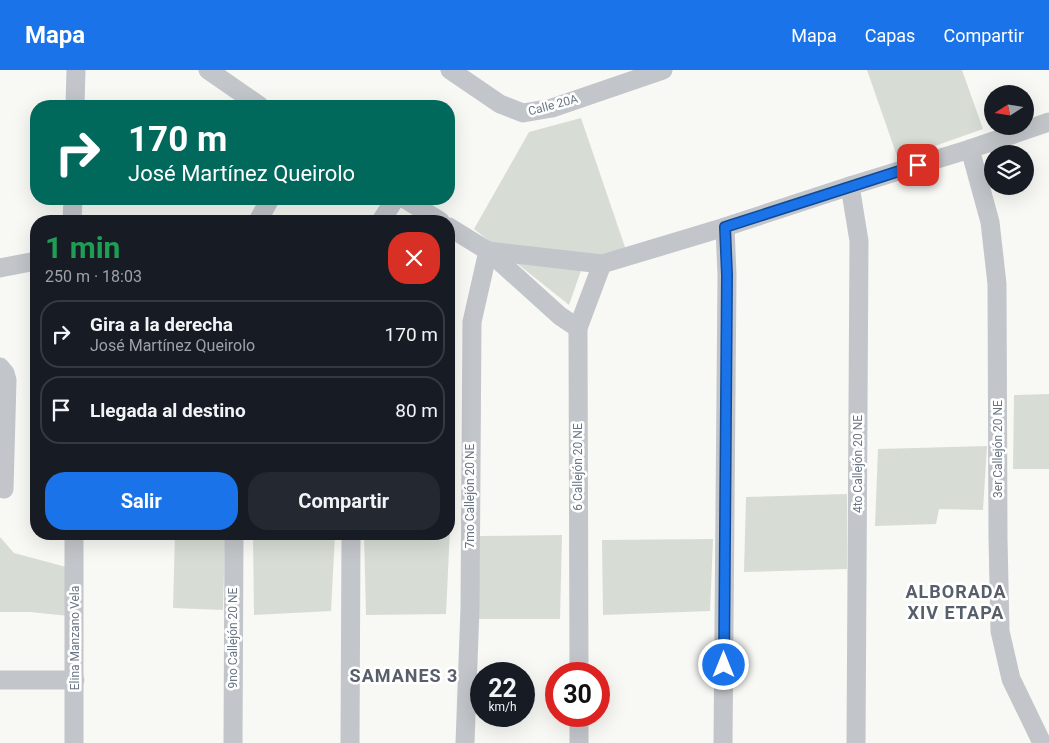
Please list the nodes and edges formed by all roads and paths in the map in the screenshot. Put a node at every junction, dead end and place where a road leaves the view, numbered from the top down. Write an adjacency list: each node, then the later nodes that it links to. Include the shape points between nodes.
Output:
1 (76, 70): 5 (street)
2 (208, 70): 6 (street)
3 (450, 70): 4 (street, Calle 20A, via 500,104 523,113 552,108)
4 (663, 70)
5 (75, 100)
6 (251, 100)
7 (1049, 122): 8 (street)
8 (970, 149): 9 (street); 35 (street, 3er Callejón 20 NE, via 990,222 997,284 1000,630 1011,679)
9 (850, 186): 12 (street); 34 (street, 4to Callejón 20 NE, via 859,241)
10 (415, 205): 11 (street)
11 (430, 215)
12 (725, 227): 16 (street); 33 (street)
13 (455, 231): 14 (street)
14 (488, 251): 16 (street); 18 (street, via 560,316); 31 (street, 7mo Callejón 20 NE, via 472,322 470,608)
15 (30, 262): 17 (street)
16 (602, 264): 18 (street, 6 Callejón 20 NE)
17 (0, 268)
18 (578, 328): 24 (street, 6 Callejón 20 NE)
19 (0, 367): 20 (street, via 6,380)
20 (4, 489)
21 (74, 540): 26 (street, Elina Manzano Vela)
22 (234, 540): 29 (street, 9no Callejón 20 NE)
23 (350, 540): 30 (street)
24 (579, 662)
25 (0, 680): 26 (street)
26 (75, 680): 28 (street, Elina Manzano Vela)
27 (579, 727): 32 (street)
28 (74, 743)
29 (233, 743)
30 (350, 743)
31 (465, 743)
32 (579, 743)
33 (723, 743)
34 (856, 743)
35 (1042, 743)

